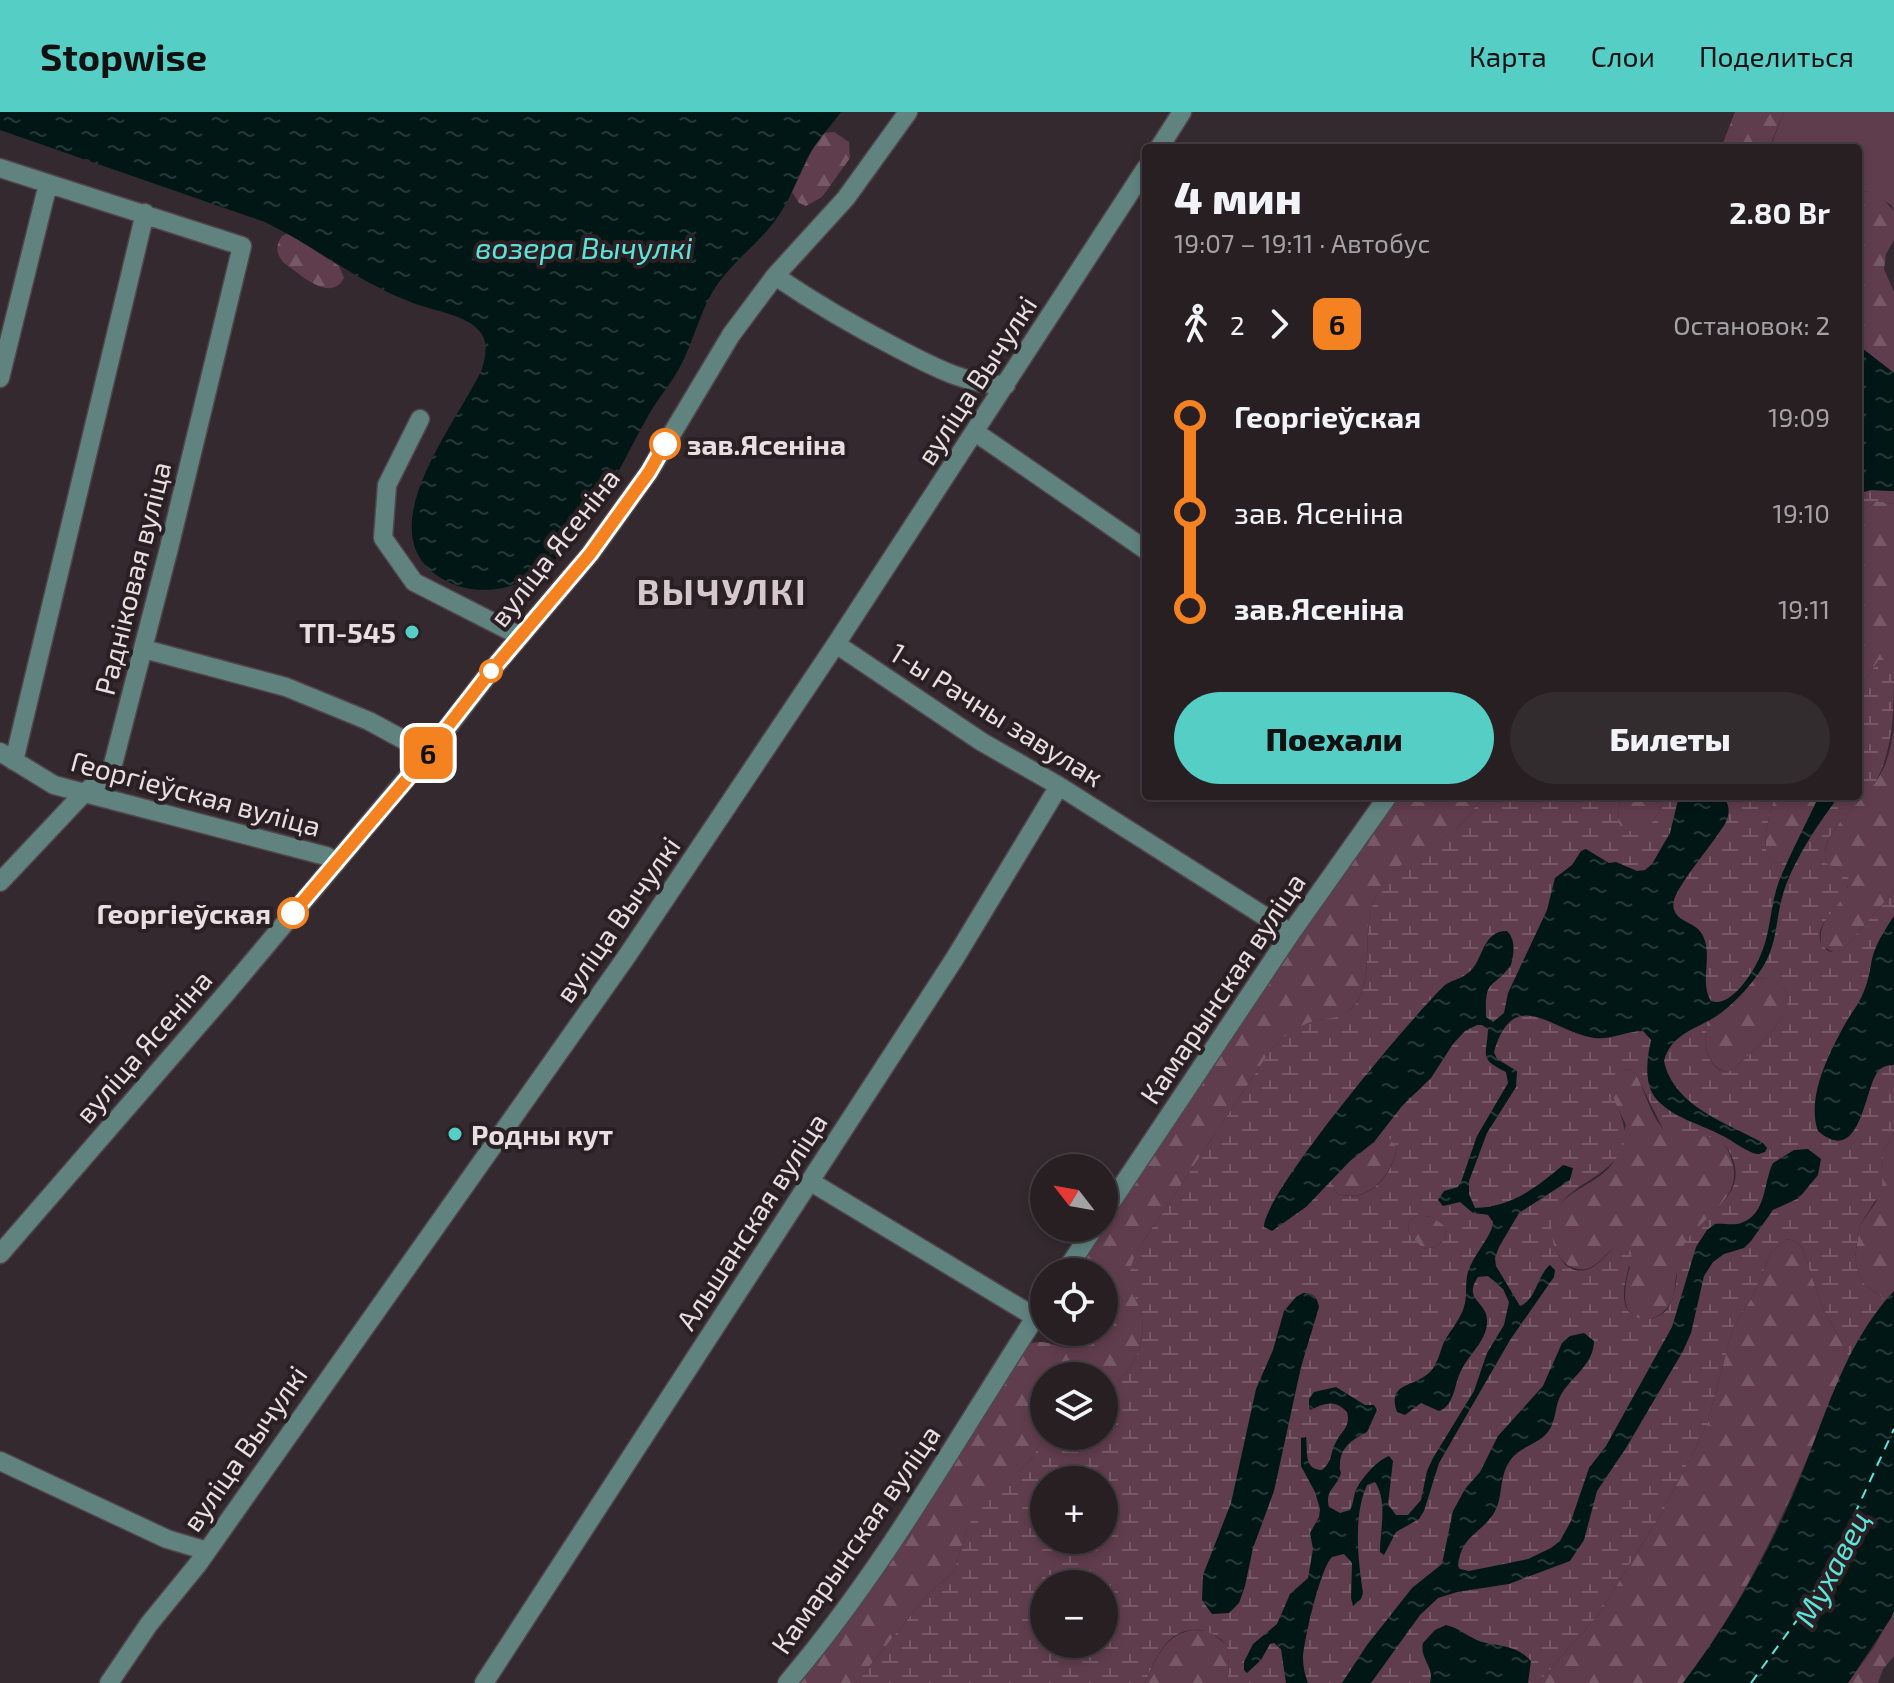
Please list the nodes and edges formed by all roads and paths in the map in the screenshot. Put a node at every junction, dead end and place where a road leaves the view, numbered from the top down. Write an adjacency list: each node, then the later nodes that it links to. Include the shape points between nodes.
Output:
1 (908, 112): 8 (street, вуліца Ясеніна, via 846,198)
2 (1182, 112): 3 (street)
3 (1162, 144)
4 (0, 168): 6 (street)
5 (1142, 174): 10 (street, вуліца Вычулкі)
6 (48, 184): 7 (street); 9 (street)
7 (145, 213): 16 (street, Радніковая вуліца, via 242,246); 18 (street)
8 (775, 276): 10 (street, via 839,319 938,370); 14 (street, вуліца Ясеніна, via 731,335 649,472 590,554)
9 (0, 378)
10 (1006, 385): 12 (street, вуліца Вычулкі)
11 (420, 419): 14 (street, via 387,485 383,538 414,582)
12 (975, 432): 13 (street); 15 (street, вуліца Вычулкі)
13 (1142, 547)
14 (520, 636): 17 (street, вуліца Ясеніна)
15 (836, 644): 19 (street, 1-ы Рачны завулак, via 982,742); 31 (street, вуліца Вычулкі, via 627,956)
16 (144, 649): 17 (street, via 286,687 369,721); 20 (street, Радніковая вуліца, via 111,772)
17 (428, 753): 22 (street, вуліца Ясеніна)
18 (7, 756): 20 (street, Георгіеўская вуліца, via 54,785)
19 (1059, 786): 24 (street, 1-ы Рачны завулак); 25 (street, Альшанская вуліца)
20 (84, 793): 22 (street, Георгіеўская вуліца); 23 (street, Радніковая вуліца)
21 (1385, 800): 24 (street, Камарынская вуліца)
22 (337, 862): 27 (street, вуліца Ясеніна)
23 (0, 882)
24 (1291, 933): 26 (street, Камарынская вуліца)
25 (811, 1182): 28 (street); 33 (street, Альшанская вуліца)
26 (1118, 1192)
27 (0, 1254)
28 (1030, 1304)
29 (1030, 1326): 34 (street, Камарынская вуліца, via 877,1566)
30 (0, 1461): 31 (street, via 167,1539)
31 (207, 1551): 32 (street, вуліца Вычулкі)
32 (109, 1683)
33 (484, 1683)
34 (787, 1683)

